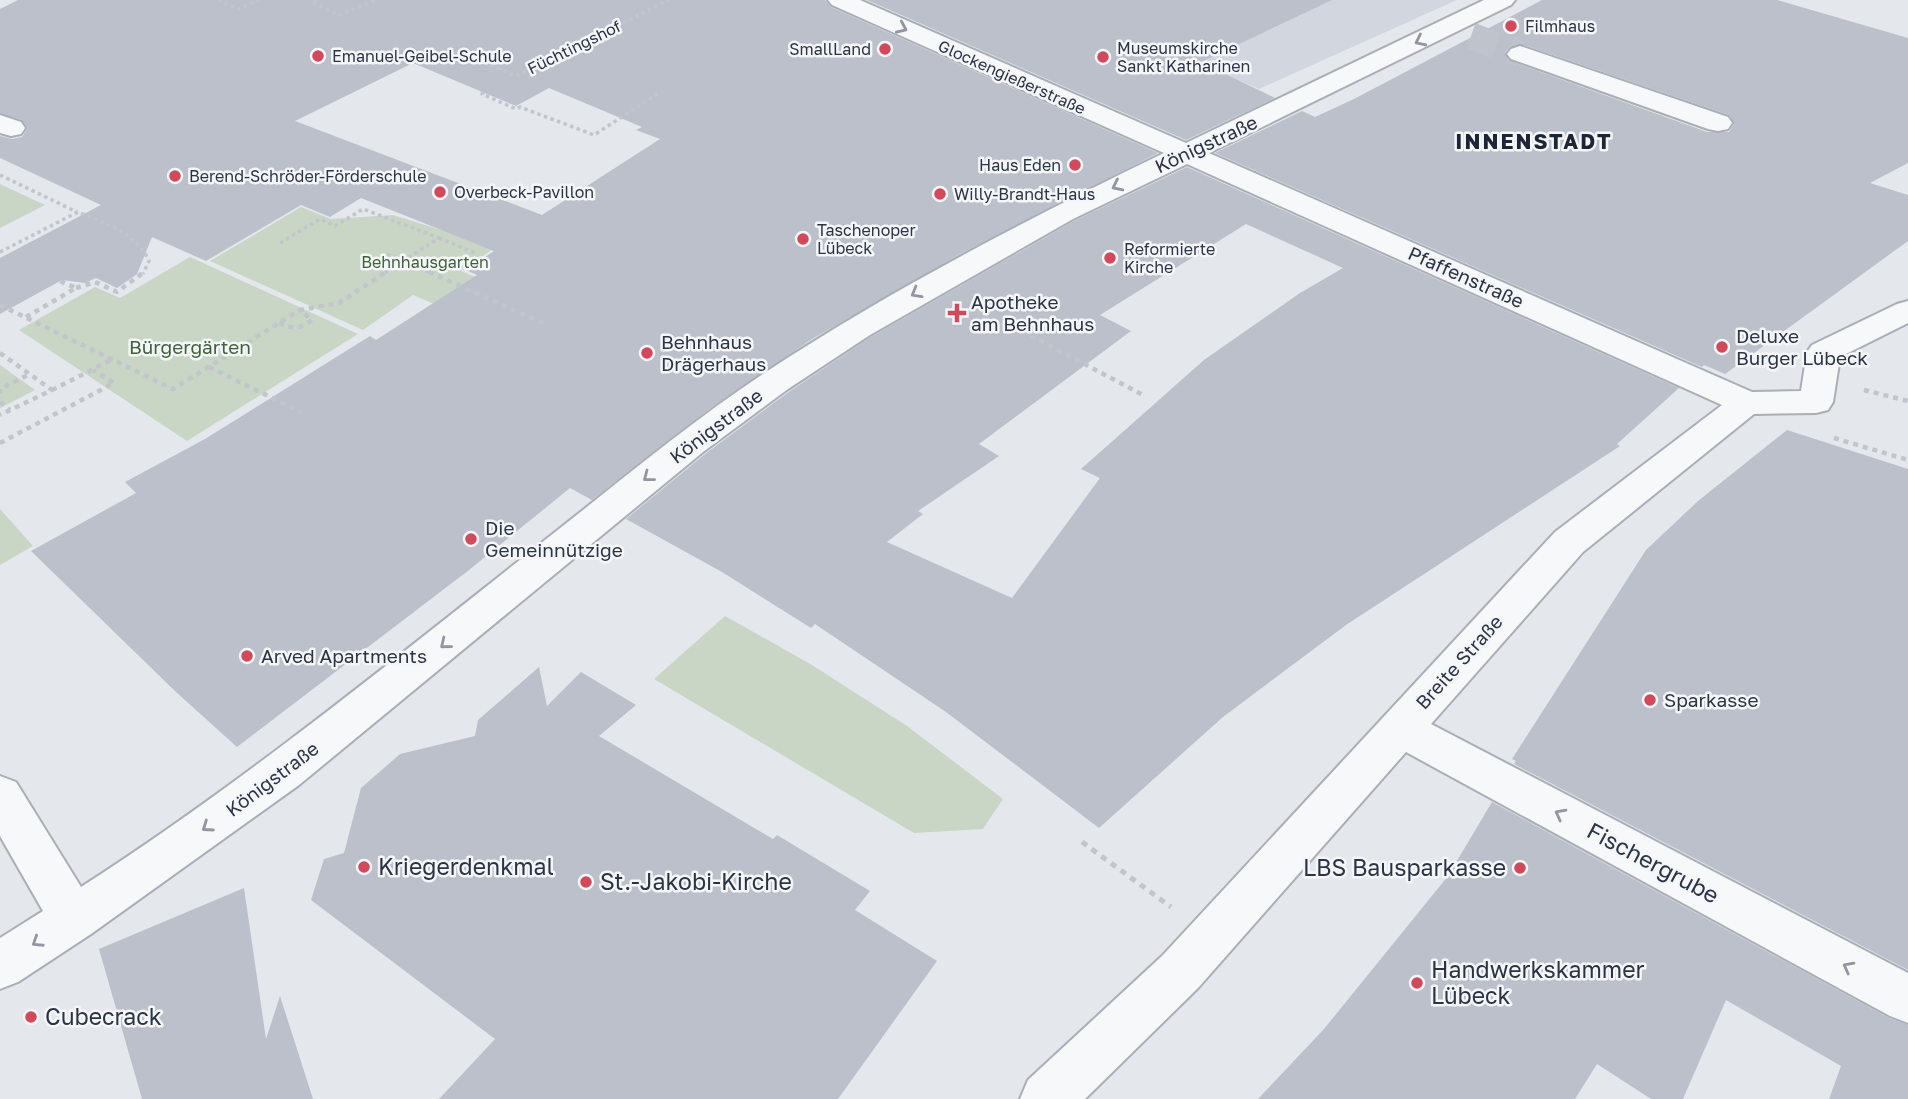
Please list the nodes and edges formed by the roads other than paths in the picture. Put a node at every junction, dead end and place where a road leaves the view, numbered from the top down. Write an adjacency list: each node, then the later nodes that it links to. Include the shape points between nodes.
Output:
1 (840, 0): 5 (street, Glockengießerstraße, one-way to 5)
2 (1503, 0): 5 (street, Königstraße, one-way to 5, via 1460,31)
3 (1520, 54): 4 (street)
4 (1718, 123)
5 (1184, 153): 7 (street, Pfaffenstraße); 10 (street, Königstraße, one-way to 10, via 932,284 776,381 607,510 283,772)
6 (1908, 311): 7 (street, via 1824,352 1816,402)
7 (1746, 403): 8 (street, Breite Straße, via 1569,542)
8 (1399, 728): 12 (street, Fischergrube, one-way to 8); 13 (street, Breite Straße, via 1180,972)
9 (0, 795): 10 (street)
10 (74, 919): 11 (street, Königstraße, one-way to 11)
11 (0, 966)
12 (1908, 999)
13 (1047, 1099)

